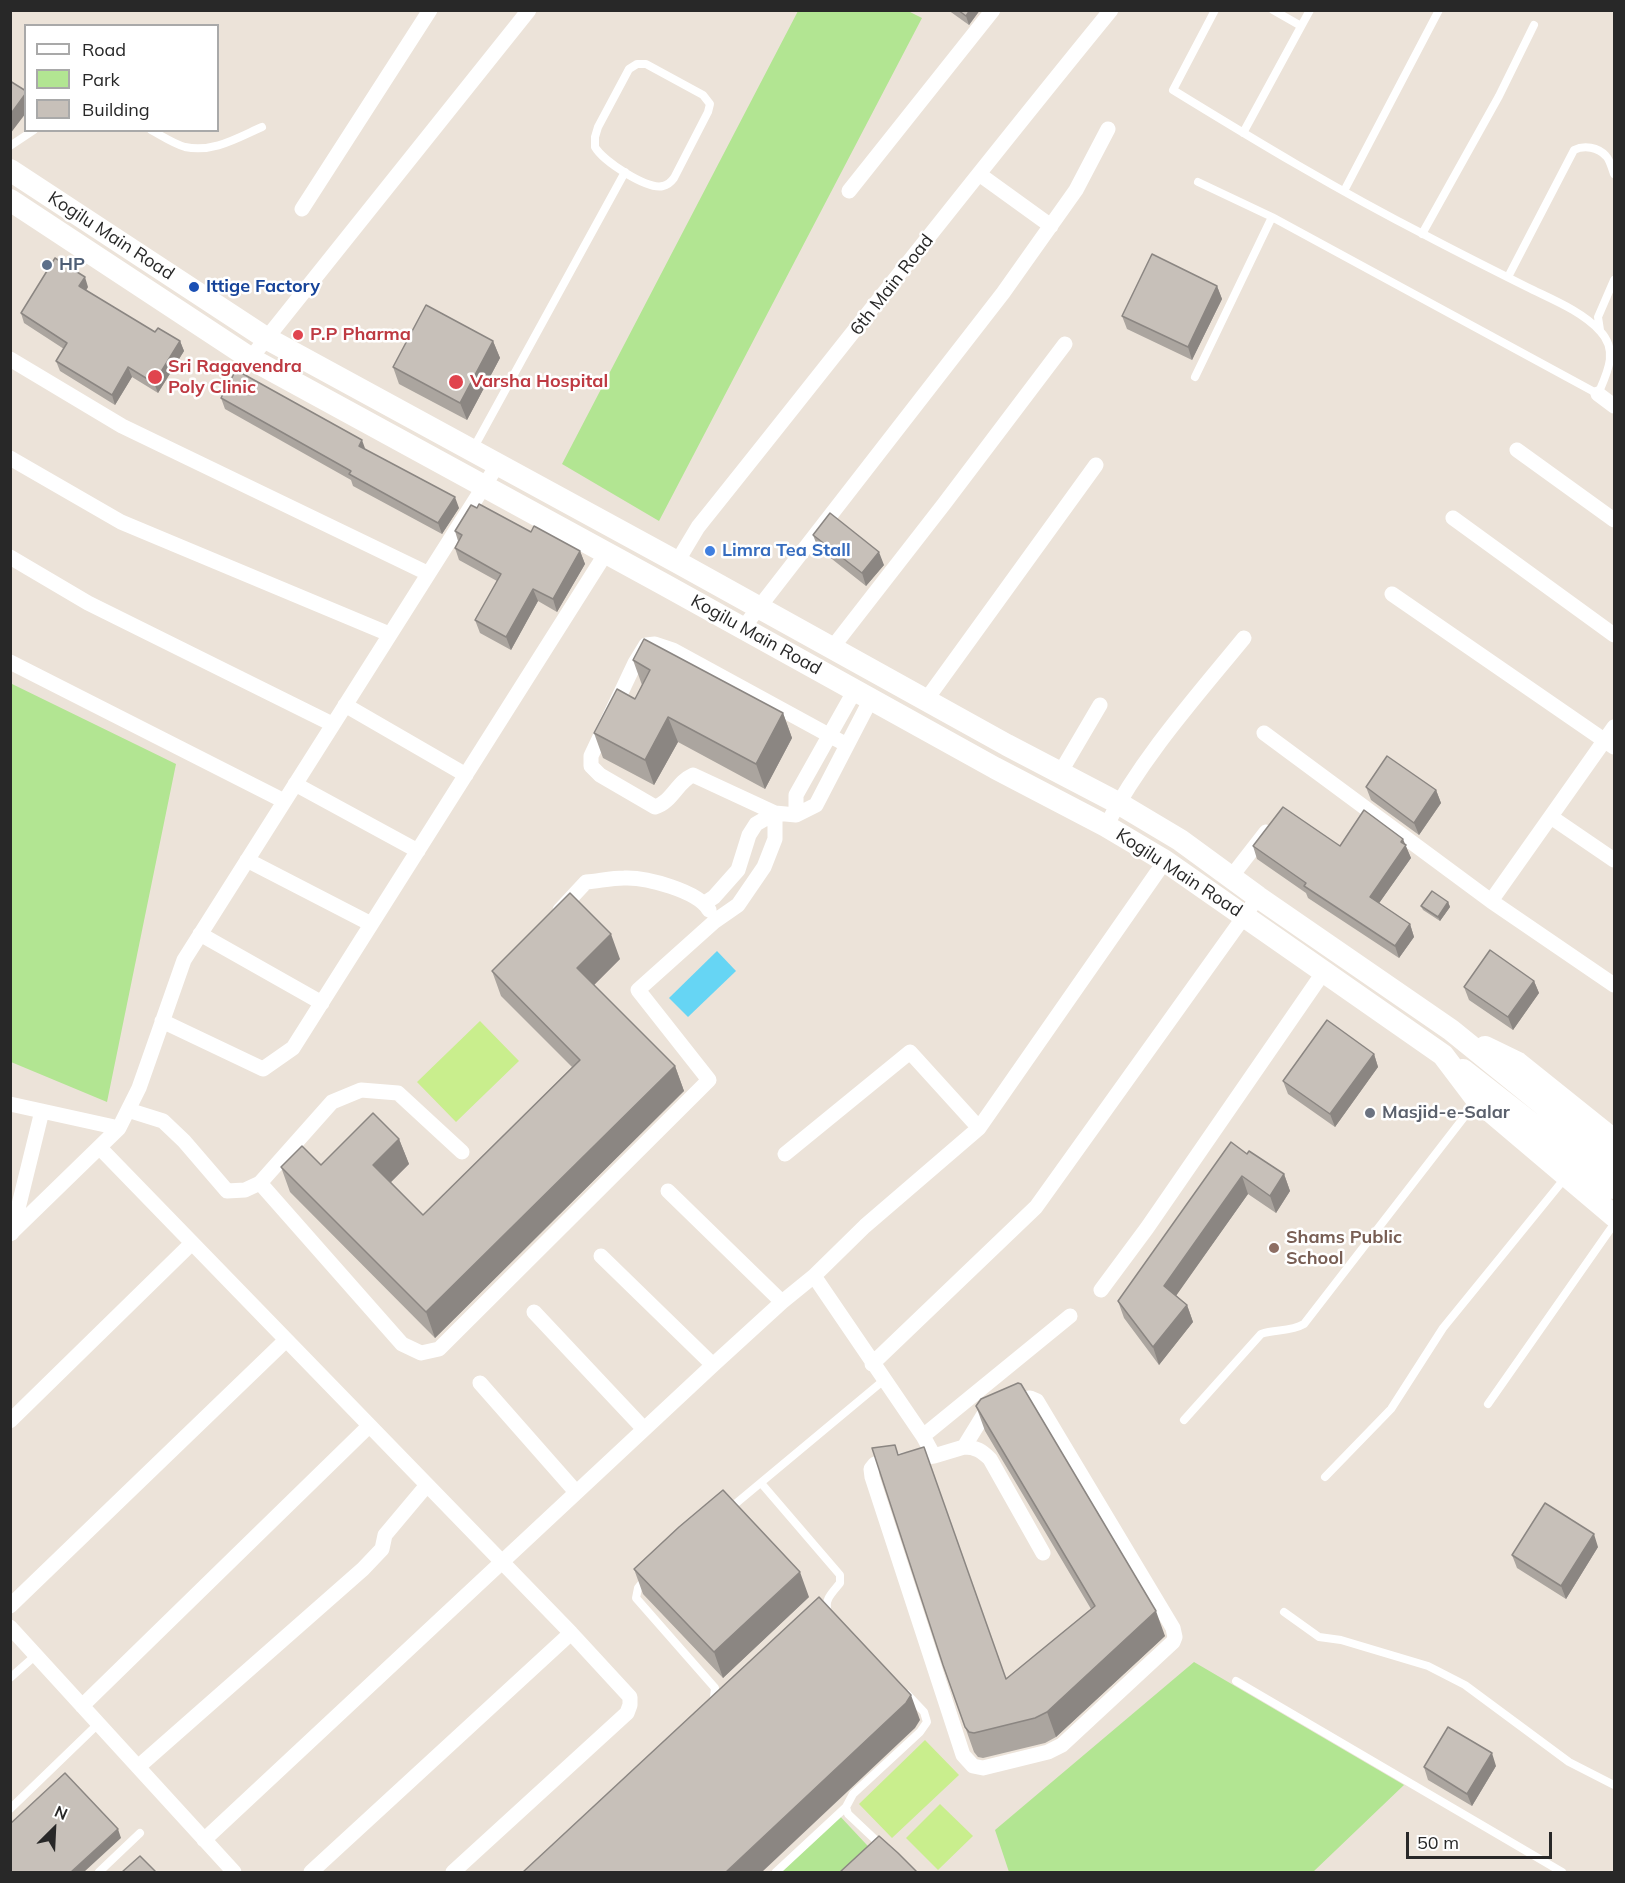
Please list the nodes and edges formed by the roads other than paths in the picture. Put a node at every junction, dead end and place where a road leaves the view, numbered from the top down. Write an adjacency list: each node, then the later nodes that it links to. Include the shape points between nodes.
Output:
1 (430, 10): 25 (street)
2 (529, 10): 32 (street)
3 (993, 10): 22 (street)
4 (1111, 10): 19 (street, 6th Main Road)
5 (1215, 10): 15 (lane, via 1173,90)
6 (1273, 10): 9 (lane)
7 (1310, 10): 9 (lane)
8 (1439, 10): 23 (lane)
9 (1301, 26): 15 (lane)
10 (1534, 26): 28 (lane)
11 (262, 127): 14 (lane, via 214,147 198,149 183,147)
12 (1108, 129): 27 (street, via 1076,190)
13 (31, 132): 16 (lane)
14 (155, 132)
15 (1243, 133): 23 (lane)
16 (10, 146)
17 (10, 170): 32 (main road, Kogilu Main Road)
18 (625, 172): 18 (lane, via 597,152 595,137 629,69 646,64 703,95 710,108 671,182 654,186); 39 (lane)
19 (979, 174): 27 (street); 49 (street, 6th Main Road, via 698,527)
20 (1614, 174): 29 (lane, via 1607,156 1581,147 1574,150)
21 (1198, 182): 26 (lane)
22 (849, 191)
23 (1344, 191): 28 (lane)
24 (10, 200): 34 (main road, Kogilu Main Road)
25 (302, 209)
26 (1272, 217): 36 (lane); 37 (lane)
27 (1051, 226): 52 (street)
28 (1422, 234): 29 (lane)
29 (1508, 277): 31 (lane, via 1569,307)
30 (1614, 280): 31 (lane, via 1598,317)
31 (1600, 330): 37 (lane, via 1608,342 1610,367)
32 (266, 338): 34 (street); 39 (main road, Kogilu Main Road)
33 (1065, 344): 57 (street)
34 (250, 358): 44 (main road, Kogilu Main Road)
35 (10, 359): 50 (street, via 122,426)
36 (1195, 377)
37 (1598, 394): 38 (street)
38 (1614, 406)
39 (472, 450): 42 (main road, Kogilu Main Road)
40 (1517, 450): 46 (street)
41 (10, 458): 54 (street, via 121,522)
42 (498, 464): 44 (street); 49 (main road, Kogilu Main Road)
43 (1096, 465): 60 (street)
44 (483, 485): 47 (main road, Kogilu Main Road); 50 (street)
45 (1453, 518): 55 (street)
46 (1614, 520)
47 (606, 553): 53 (main road, Kogilu Main Road); 70 (street)
48 (10, 557): 63 (street, via 88,603)
49 (677, 562): 52 (main road, Kogilu Main Road)
50 (427, 573): 54 (street)
51 (1392, 594): 67 (street)
52 (758, 607): 53 (street); 57 (main road, Kogilu Main Road)
53 (743, 628): 59 (main road, Kogilu Main Road)
54 (389, 634): 61 (street)
55 (1614, 635)
56 (1244, 638): 73 (street, via 1167,732)
57 (832, 648): 60 (main road, Kogilu Main Road)
58 (10, 662): 72 (street)
59 (863, 695): 66 (street); 68 (street); 78 (main road, Kogilu Main Road)
60 (926, 700): 69 (main road, Kogilu Main Road)
61 (345, 705): 63 (street); 70 (street)
62 (1100, 705): 69 (street)
63 (332, 724): 71 (street)
64 (1614, 727): 67 (street)
65 (1264, 733): 84 (street)
66 (829, 735): 68 (street); 74 (street, via 673,650 646,645 591,756 591,766 655,807 664,804 693,775); 75 (street, via 796,795)
67 (1610, 744): 76 (street)
68 (847, 745): 75 (street, via 816,805)
69 (1060, 772): 73 (main road, Kogilu Main Road)
70 (466, 775): 79 (street)
71 (295, 784): 72 (street); 79 (street)
72 (284, 801): 80 (street)
73 (1118, 803): 78 (street); 83 (main road, Kogilu Main Road, via 1180,840)
74 (775, 813): 75 (street); 85 (street, via 756,824 738,870); 87 (street, via 775,839 764,867 738,905)
75 (796, 815)
76 (1551, 817): 81 (street); 84 (street)
77 (1274, 821): 83 (street)
78 (1106, 826): 82 (main road, Kogilu Main Road)
79 (418, 851): 88 (street)
80 (247, 860): 88 (street); 90 (street)
81 (1614, 860)
82 (1166, 861): 86 (main road, Kogilu Main Road); 102 (street)
83 (1231, 877): 86 (main road, Kogilu Main Road)
84 (1491, 901): 92 (street)
85 (705, 903): 87 (street); 89 (street, via 665,884 626,878 586,882)
86 (1252, 906): 91 (main road, Kogilu Main Road); 95 (main road, Kogilu Main Road); 123 (street, via 1036,1207)
87 (716, 921): 109 (street, via 638,990 709,1080 439,1349 421,1353 402,1344)
88 (371, 924): 93 (street)
89 (547, 924)
90 (200, 934): 93 (street); 94 (street, via 184,960)
91 (1325, 970): 96 (main road, Kogilu Main Road); 118 (street)
92 (1614, 985)
93 (322, 1003): 94 (street, via 293,1048 263,1069)
94 (162, 1021): 99 (street)
95 (1451, 1030): 103 (main road, via 1518,1063); 107 (main road)
96 (1443, 1055): 97 (main road, Kogilu Main Road); 110 (main road)
97 (1477, 1100): 108 (main road, Kogilu Main Road); 128 (lane, via 1304,1324 1261,1334)
98 (10, 1104): 100 (street)
99 (128, 1110): 101 (street); 109 (street, via 163,1121 227,1191 245,1190)
100 (42, 1111): 101 (street); 114 (street)
101 (119, 1128): 104 (street)
102 (979, 1128): 106 (street, via 910,1052); 117 (street, via 865,1226)
103 (1614, 1140)
104 (100, 1148): 114 (street); 115 (street)
105 (462, 1152): 109 (street, via 398,1093 362,1090 332,1102)
106 (785, 1154)
107 (1614, 1162)
108 (1568, 1175): 112 (main road, Kogilu Main Road); 135 (lane, via 1443,1328 1391,1409)
109 (260, 1183)
110 (1614, 1188)
111 (668, 1191): 119 (street)
112 (1614, 1216)
113 (1614, 1224): 127 (lane)
114 (11, 1233)
115 (192, 1243): 122 (street); 129 (street)
116 (601, 1256): 124 (street)
117 (814, 1276): 119 (street); 123 (street)
118 (1101, 1290)
119 (782, 1302): 124 (street)
120 (534, 1312): 131 (street)
121 (1070, 1316): 132 (street)
122 (286, 1340): 130 (street); 143 (street)
123 (872, 1364): 125 (street)
124 (713, 1365): 131 (street)
125 (884, 1380): 132 (street); 136 (lane)
126 (480, 1383): 138 (street)
127 (1488, 1404)
128 (1185, 1420)
129 (10, 1421)
130 (369, 1426): 137 (street); 156 (street)
131 (644, 1429): 138 (street)
132 (922, 1436): 134 (street)
133 (964, 1447): 134 (street); 134 (street, via 983,1416 1024,1399 1036,1401 1173,1628 1173,1642 1062,1745 1048,1752 983,1767 974,1766 963,1755 871,1469 875,1464); 140 (street, via 974,1447 990,1459)
134 (934, 1456)
135 (1325, 1477)
136 (761, 1483): 139 (lane); 144 (lane, via 840,1575 840,1583)
137 (427, 1485): 141 (street); 159 (street, via 384,1535 382,1550 363,1569)
138 (576, 1492): 141 (street)
139 (717, 1520)
140 (1043, 1553)
141 (501, 1561): 149 (street); 164 (street)
142 (650, 1576): 155 (lane, via 638,1588 636,1598 715,1688)
143 (10, 1606)
144 (826, 1607): 146 (lane); 147 (lane)
145 (1284, 1612): 160 (lane, via 1319,1637 1428,1665 1465,1685 1569,1762)
146 (818, 1614)
147 (837, 1623)
148 (10, 1627): 150 (street)
149 (571, 1634): 170 (street); 171 (street, via 630,1697 627,1713)
150 (36, 1654): 151 (lane); 156 (street)
151 (10, 1678)
152 (1236, 1681): 173 (lane)
153 (900, 1688): 161 (lane, via 924,1712 927,1722 853,1794)
154 (723, 1691): 155 (lane)
155 (714, 1698): 157 (lane)
156 (82, 1706): 158 (street)
157 (710, 1706)
158 (99, 1724): 159 (street); 162 (lane)
159 (138, 1767): 164 (street)
160 (1614, 1785)
161 (846, 1808): 165 (lane); 172 (lane)
162 (10, 1809)
163 (140, 1833): 168 (lane)
164 (204, 1840): 169 (street)
165 (883, 1847): 166 (lane); 167 (lane)
166 (876, 1853)
167 (891, 1856)
168 (99, 1872)
169 (234, 1872)
170 (311, 1872)
171 (453, 1872)
172 (776, 1872)
173 (1562, 1872)

